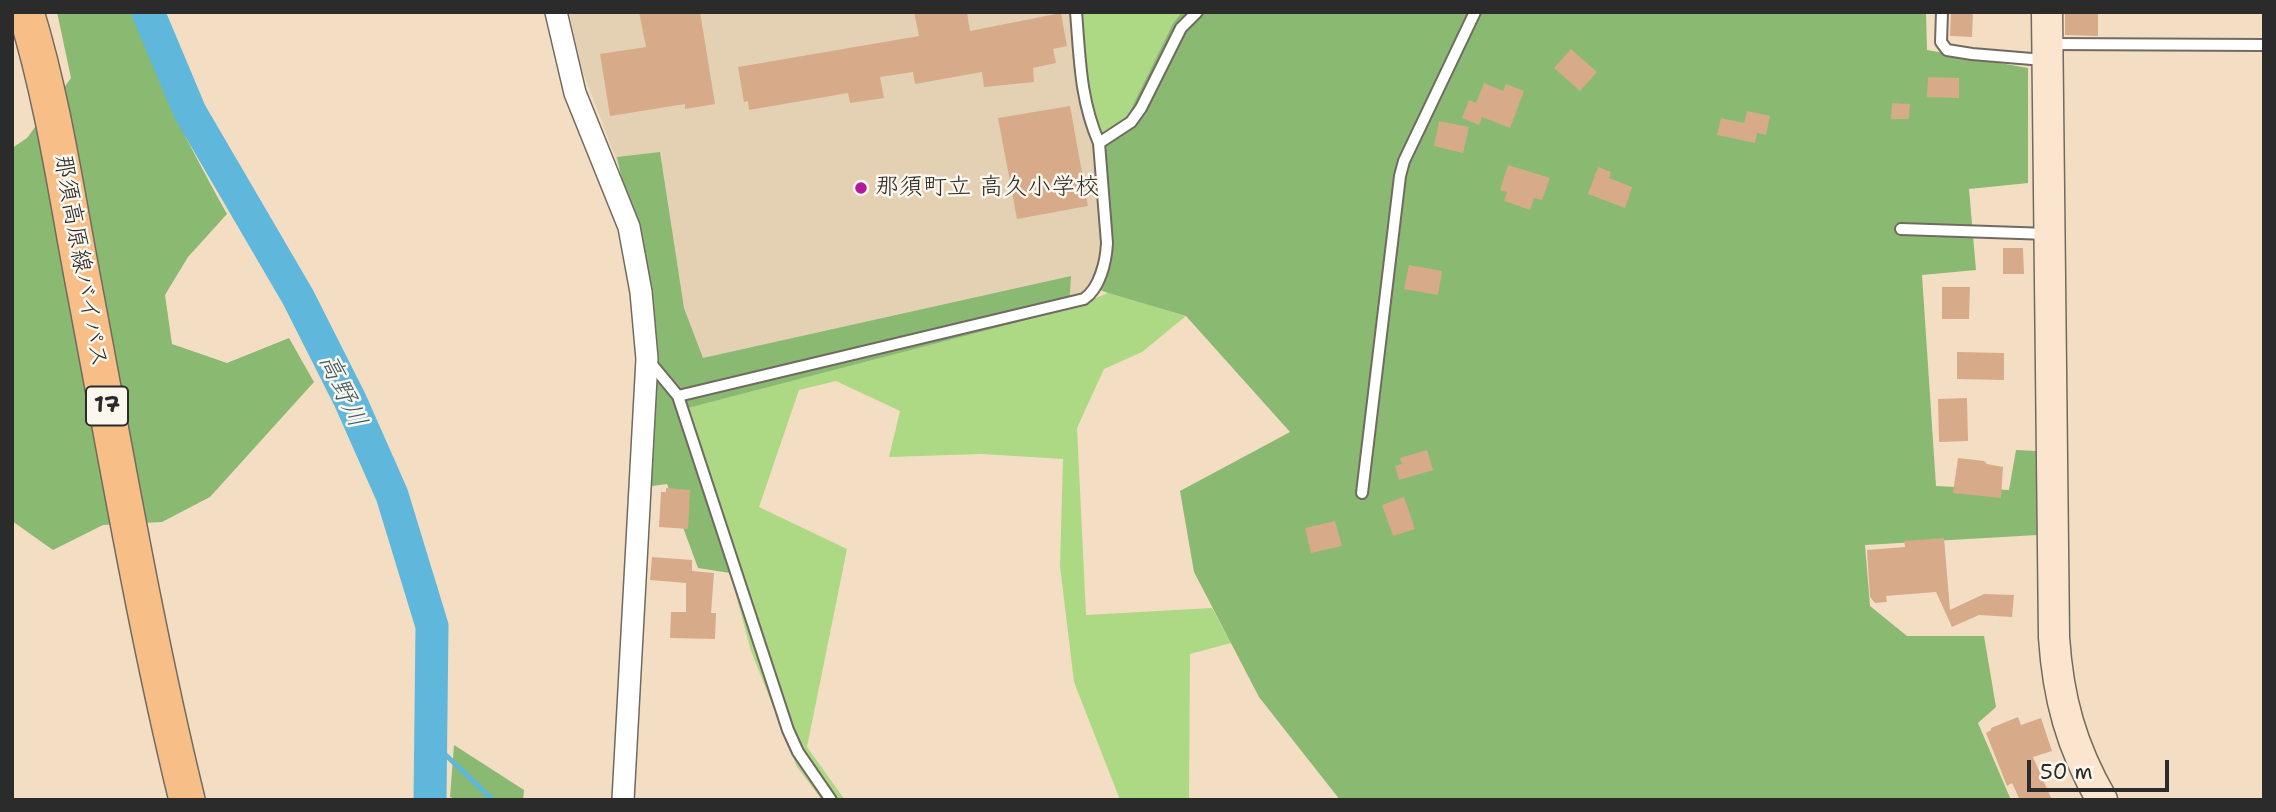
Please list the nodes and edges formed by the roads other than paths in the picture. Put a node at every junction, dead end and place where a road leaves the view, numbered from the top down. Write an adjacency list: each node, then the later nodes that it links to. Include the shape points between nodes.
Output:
1 (26, 12): 16 (main road, 那須高原線バイパス / 17, via 53,114)
2 (44, 12): 16 (main road, 17, via 66,135)
3 (556, 12): 17 (street, via 575,93 629,227)
4 (1076, 12): 13 (lane, via 1082,91)
5 (1208, 12): 9 (lane)
6 (1475, 12): 19 (lane, via 1400,176)
7 (1942, 12): 12 (lane, via 1941,42 1947,50)
8 (2047, 12): 12 (street)
9 (1196, 13): 13 (lane, via 1181,28 1131,122)
10 (12, 38): 16 (main road)
11 (2264, 45): 12 (lane)
12 (2047, 52): 15 (street)
13 (1099, 143): 18 (lane, via 1106,259 1093,293 1084,299)
14 (1901, 229): 15 (lane)
15 (2049, 234): 23 (street, via 2056,674 2072,738)
16 (75, 237): 20 (main road, 那須高原線バイパス / 17, via 160,690)
17 (647, 359): 18 (lane); 21 (street)
18 (678, 396): 22 (lane, via 788,730)
19 (1362, 493)
20 (187, 800)
21 (623, 800)
22 (831, 800)
23 (2102, 800)

